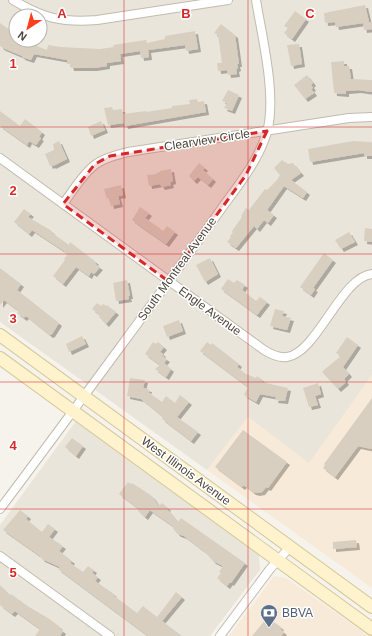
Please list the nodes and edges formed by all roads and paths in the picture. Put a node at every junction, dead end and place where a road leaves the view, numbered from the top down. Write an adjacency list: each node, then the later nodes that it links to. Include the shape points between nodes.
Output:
1 (13, 0): 2 (street, via 58,20 78,22)
2 (228, 0)
3 (256, 0): 5 (street, South Montreal Avenue, via 268,76 270,103)
4 (372, 117): 5 (street, Clearview Circle, via 349,118)
5 (267, 131): 7 (street, Clearview Circle, via 110,156 95,164); 9 (street, South Montreal Avenue, via 246,175)
6 (0, 158): 7 (street, Engle Avenue)
7 (63, 204): 9 (street, Engle Avenue)
8 (372, 274): 9 (street, Engle Avenue, via 350,288 307,344 296,354 287,357 275,356 264,350)
9 (168, 281): 12 (street, South Montreal Avenue)
10 (0, 335): 12 (main road, West Illinois Avenue)
11 (0, 358): 13 (main road, West Illinois Avenue)
12 (84, 397): 13 (street, South Montreal Avenue); 15 (main road, West Illinois Avenue)
13 (73, 412): 14 (street, South Montreal Avenue); 17 (main road, West Illinois Avenue)
14 (0, 508)
15 (290, 548): 17 (street); 18 (main road, West Illinois Avenue)
16 (0, 556): 20 (street)
17 (278, 561): 19 (main road, West Illinois Avenue); 21 (street)
18 (372, 607)
19 (372, 629)
20 (110, 636)
21 (220, 636)

